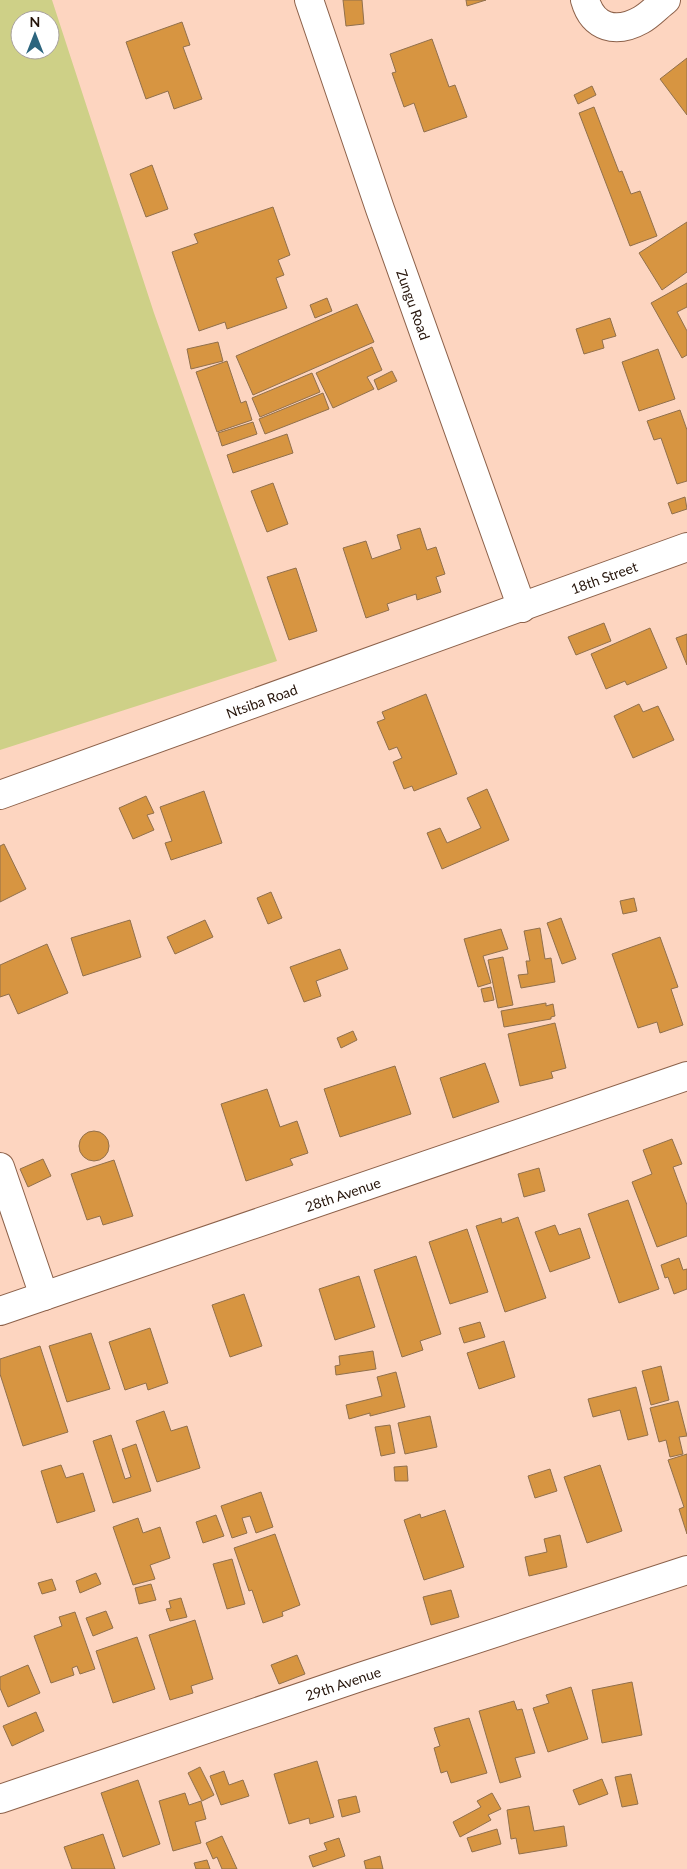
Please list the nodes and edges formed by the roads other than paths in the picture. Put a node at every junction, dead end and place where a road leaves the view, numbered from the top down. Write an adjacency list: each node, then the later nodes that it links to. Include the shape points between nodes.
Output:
1 (309, 0): 5 (street, Zungu Road)
2 (585, 0): 3 (street, via 594,20 603,26 618,28 641,20)
3 (666, 0)
4 (687, 547): 5 (street, 18th Street)
5 (522, 608): 6 (street, Ntsiba Road)
6 (0, 795)
7 (687, 1076): 9 (street, 28th Avenue)
8 (0, 1167): 9 (street)
9 (44, 1296): 10 (street, 28th Avenue)
10 (0, 1311)
11 (687, 1570): 12 (street, 29th Avenue)
12 (0, 1798)

